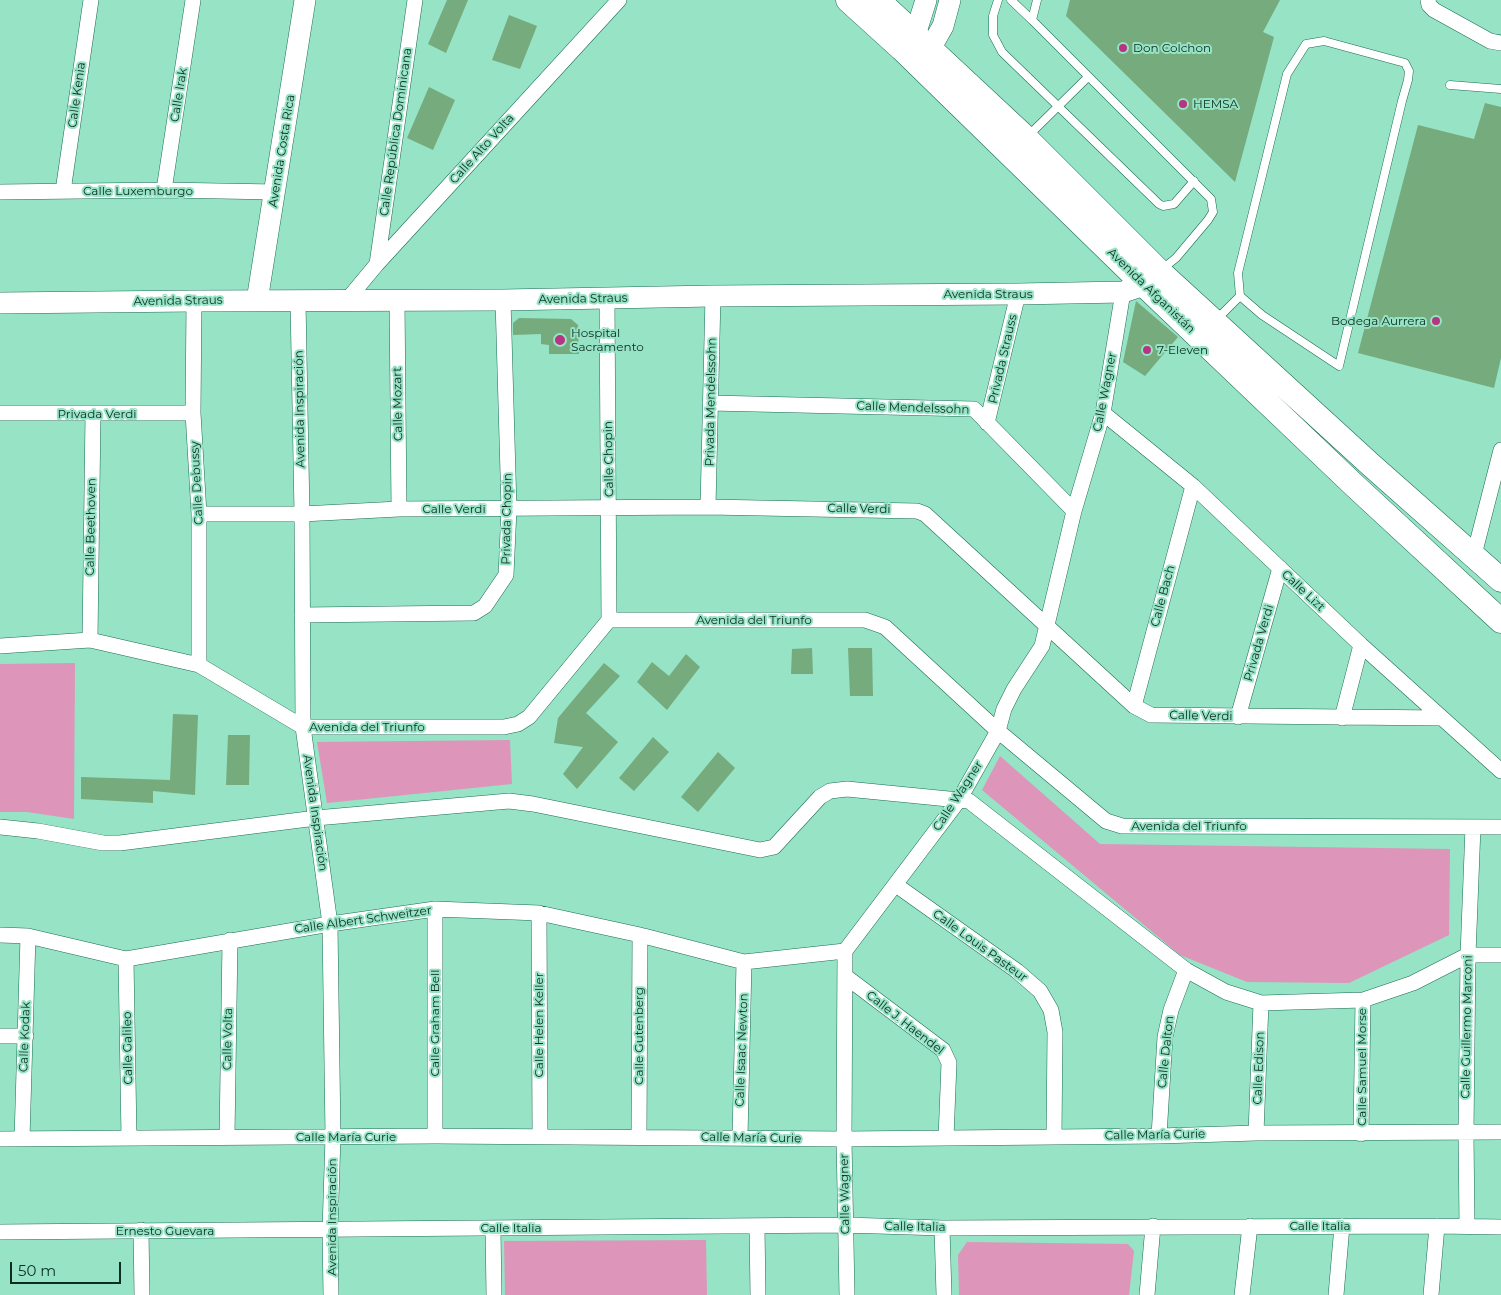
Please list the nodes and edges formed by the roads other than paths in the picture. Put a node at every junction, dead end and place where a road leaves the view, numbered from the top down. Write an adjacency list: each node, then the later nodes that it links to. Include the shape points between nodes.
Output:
1 (91, 0): 24 (street, Calle Kenia)
2 (193, 0): 23 (street, Calle Irak)
3 (305, 0): 26 (street, Avenida Costa Rica)
4 (415, 0): 27 (street, Calle República Dominicana)
5 (618, 0): 27 (street, Calle Alto Volta)
6 (848, 0): 16 (main road, Avenida Afganistán)
7 (878, 0): 16 (main road, Avenida Afganistán)
8 (926, 0): 16 (street)
9 (950, 0): 16 (street, via 943,26)
10 (998, 0): 20 (lane, via 993,16 993,35 1002,52)
11 (1011, 0): 14 (lane)
12 (1037, 0): 14 (lane)
13 (1428, 0): 15 (street, via 1434,10 1490,41)
14 (1032, 20): 17 (lane)
15 (1501, 43)
16 (916, 49): 21 (main road, Avenida Afganistán); 28 (main road, Avenida Afganistán)
17 (1088, 77): 20 (lane); 22 (lane)
18 (1450, 86): 19 (lane)
19 (1501, 90)
20 (1059, 106): 21 (lane); 22 (lane, via 1159,204 1174,204)
21 (1026, 138): 28 (main road, Avenida Afganistán)
22 (1194, 181): 28 (lane, via 1211,199 1213,212 1176,258)
23 (164, 190): 24 (street, Calle Luxemburgo); 26 (street, Calle Luxemburgo)
24 (63, 191): 25 (street, Calle Luxemburgo)
25 (0, 192)
26 (276, 192): 37 (street, Avenida Costa Rica)
27 (377, 264): 33 (street, Calle Alto Volta)
28 (1142, 283): 29 (street, Avenida Straus); 40 (main road, Avenida Afganistán); 44 (street, Calle Wagner); 61 (main road, Avenida Afganistán)
29 (1018, 294): 30 (street, Avenida Straus); 46 (street, Privada Strauss)
30 (713, 296): 32 (street, Avenida Straus); 41 (street, Privada Mendelssohn)
31 (1240, 296): 31 (lane, via 1238,273 1287,74 1300,51 1306,44 1324,41 1405,64 1409,71 1408,80 1339,366 1262,315); 40 (lane)
32 (607, 298): 35 (street, Avenida Straus); 52 (street, Calle Chopin)
33 (347, 300): 34 (street, Avenida Straus); 38 (street, Avenida Straus)
34 (398, 300): 35 (street, Avenida Straus); 50 (street, Calle Mozart)
35 (503, 300): 51 (street, Privada Chopin)
36 (194, 301): 37 (street, Avenida Straus); 39 (street, Avenida Straus); 43 (street, Calle Debussy)
37 (257, 301): 38 (street, Avenida Straus)
38 (298, 301): 55 (street, Avenida Inspiración)
39 (0, 303)
40 (1214, 321): 56 (main road, Avenida Afganistán)
41 (710, 404): 46 (street, Calle Mendelssohn, via 974,409); 49 (street, Privada Mendelssohn)
42 (0, 413): 45 (street, Privada Verdi)
43 (193, 413): 45 (street, Privada Verdi); 54 (street, Calle Debussy)
44 (1103, 413): 48 (street, Calle Lizt); 53 (street, Calle Wagner)
45 (93, 414): 63 (street, Calle Beethoven)
46 (987, 423): 53 (street, Calle Mendelssohn)
47 (1501, 450): 56 (street)
48 (1193, 486): 57 (street, Calle Lizt); 67 (street, Calle Bach)
49 (708, 508): 52 (street, Calle Verdi); 62 (street, Calle Verdi, via 917,511 925,514)
50 (400, 509): 51 (street, Calle Verdi); 55 (street, Calle Verdi)
51 (509, 509): 52 (street, Calle Verdi); 59 (street, Privada Chopin, via 506,575 480,610 474,613)
52 (609, 509): 60 (street, Calle Chopin)
53 (1074, 511): 62 (street, Calle Wagner)
54 (199, 514): 55 (street, Calle Verdi); 66 (street, Calle Debussy)
55 (302, 514): 59 (street, Avenida Inspiración)
56 (1474, 555): 58 (main road, Avenida Afganistán)
57 (1280, 568): 64 (street, Calle Lizt); 68 (street, Privada Verdi)
58 (1501, 580)
59 (302, 615): 71 (street, Avenida Inspiración)
60 (609, 620): 71 (street, Avenida del Triunfo, via 529,718 518,724 504,727); 72 (street, Avenida del Triunfo, via 865,620 876,623 885,627)
61 (1501, 621)
62 (1046, 625): 67 (street, Calle Verdi); 72 (street, Calle Wagner, via 1042,646 1014,689)
63 (90, 640): 65 (street, Avenida del Triunfo); 66 (street, Avenida del Triunfo)
64 (1361, 645): 69 (street); 70 (street, Calle Lizt)
65 (0, 646)
66 (200, 665): 71 (street, Avenida del Triunfo)
67 (1134, 706): 68 (street, Calle Verdi, via 1151,716)
68 (1238, 717): 69 (street, Calle Verdi)
69 (1342, 718): 70 (street, Calle Verdi)
70 (1442, 718): 73 (street, Calle Lizt)
71 (303, 727): 75 (street, Avenida Inspiración)
72 (998, 731): 74 (street, Calle Wagner); 77 (street, Avenida del Triunfo, via 1106,821 1122,826)
73 (1501, 772)
74 (958, 800): 75 (street, via 846,789 830,791 820,797 774,847 760,850 509,801); 79 (street, Calle Wagner); 92 (street, via 969,801)
75 (316, 818): 76 (street, via 120,843); 82 (street, Avenida Inspiración)
76 (0, 827)
77 (1472, 827): 78 (street, Avenida del Triunfo); 88 (street, Calle Guillermo Marconi)
78 (1501, 827)
79 (896, 885): 87 (street, Calle Wagner); 108 (street, Calle Louis Pasteur, via 1040,991 1051,1010 1055,1032)
80 (436, 909): 81 (street, Calle Albert Schweitzer); 82 (street, Calle Albert Schweitzer); 102 (street, Calle Graham Bell)
81 (539, 913): 84 (street, Calle Albert Schweitzer); 103 (street, Calle Helen Keller)
82 (330, 924): 86 (street, Calle Albert Schweitzer); 106 (street, Avenida Inspiración)
83 (0, 935): 85 (street, Calle Albert Schweitzer)
84 (640, 935): 91 (street, Calle Albert Schweitzer); 107 (street, Calle Gutenberg)
85 (28, 936): 90 (street, Calle Albert Schweitzer); 97 (street, Calle Kodak)
86 (230, 940): 90 (street, Calle Albert Schweitzer); 105 (street, Calle Volta)
87 (845, 951): 91 (street, Calle Albert Schweitzer); 93 (street, Calle Wagner)
88 (1468, 955): 89 (street); 94 (street, via 1413,983); 100 (street, Calle Guillermo Marconi)
89 (1501, 955)
90 (126, 959): 109 (street, Calle Galileo)
91 (744, 962): 110 (street, Calle Isaac Newton)
92 (1186, 970): 95 (street, via 1226,992); 104 (street, Calle Dalton, via 1165,1037)
93 (845, 976): 111 (street, Calle J. Haendel, via 943,1050 949,1063); 114 (street, Calle Wagner)
94 (1362, 1000): 95 (street); 101 (street, Calle Samuel Morse)
95 (1261, 1002): 99 (street, Calle Edison)
96 (0, 1036): 97 (street)
97 (26, 1036): 113 (street, Calle Kodak)
98 (1501, 1132): 100 (street, Calle María Curie)
99 (1256, 1133): 101 (street, Calle María Curie); 104 (street, Calle María Curie)
100 (1466, 1133): 101 (street, Calle María Curie); 121 (street, Calle Guillermo Marconi)
101 (1361, 1134)
102 (435, 1136): 103 (street, Calle María Curie); 106 (street, Calle María Curie)
103 (540, 1136): 107 (street, Calle María Curie)
104 (1158, 1136): 108 (street, Calle María Curie)
105 (227, 1137): 106 (street, Calle María Curie); 109 (street, Calle María Curie)
106 (332, 1137): 126 (street, Avenida Inspiración)
107 (639, 1137): 110 (street, Calle María Curie)
108 (1054, 1137): 111 (street, Calle María Curie)
109 (129, 1138): 113 (street, Calle María Curie)
110 (740, 1138): 114 (street, Calle María Curie)
111 (946, 1138): 114 (street, Calle María Curie)
112 (0, 1139): 113 (street, Calle María Curie)
113 (22, 1139)
114 (844, 1139): 115 (street, Calle Wagner)
115 (845, 1225): 116 (street, Calle Italia); 124 (street, Calle Italia); 132 (street, Calle Wagner)
116 (757, 1226): 123 (street, Calle Italia); 131 (street)
117 (1153, 1226): 118 (street, Calle Italia); 124 (street, Calle Italia); 134 (street)
118 (1250, 1226): 119 (street, Calle Italia); 135 (street)
119 (1342, 1226): 120 (street, Calle Italia); 136 (street)
120 (1437, 1226): 121 (street, Calle Italia); 137 (street)
121 (1467, 1226): 122 (street, Calle Italia)
122 (1501, 1227)
123 (493, 1228): 126 (street, Calle Italia); 130 (street)
124 (942, 1228): 133 (street)
125 (141, 1230): 126 (street, Ernesto Guevara); 127 (street, Ernesto Guevara); 128 (street)
126 (330, 1230): 129 (street, Avenida Inspiración)
127 (0, 1232)
128 (142, 1295)
129 (331, 1295)
130 (494, 1295)
131 (758, 1295)
132 (847, 1295)
133 (944, 1295)
134 (1147, 1295)
135 (1242, 1295)
136 (1336, 1295)
137 (1430, 1295)

